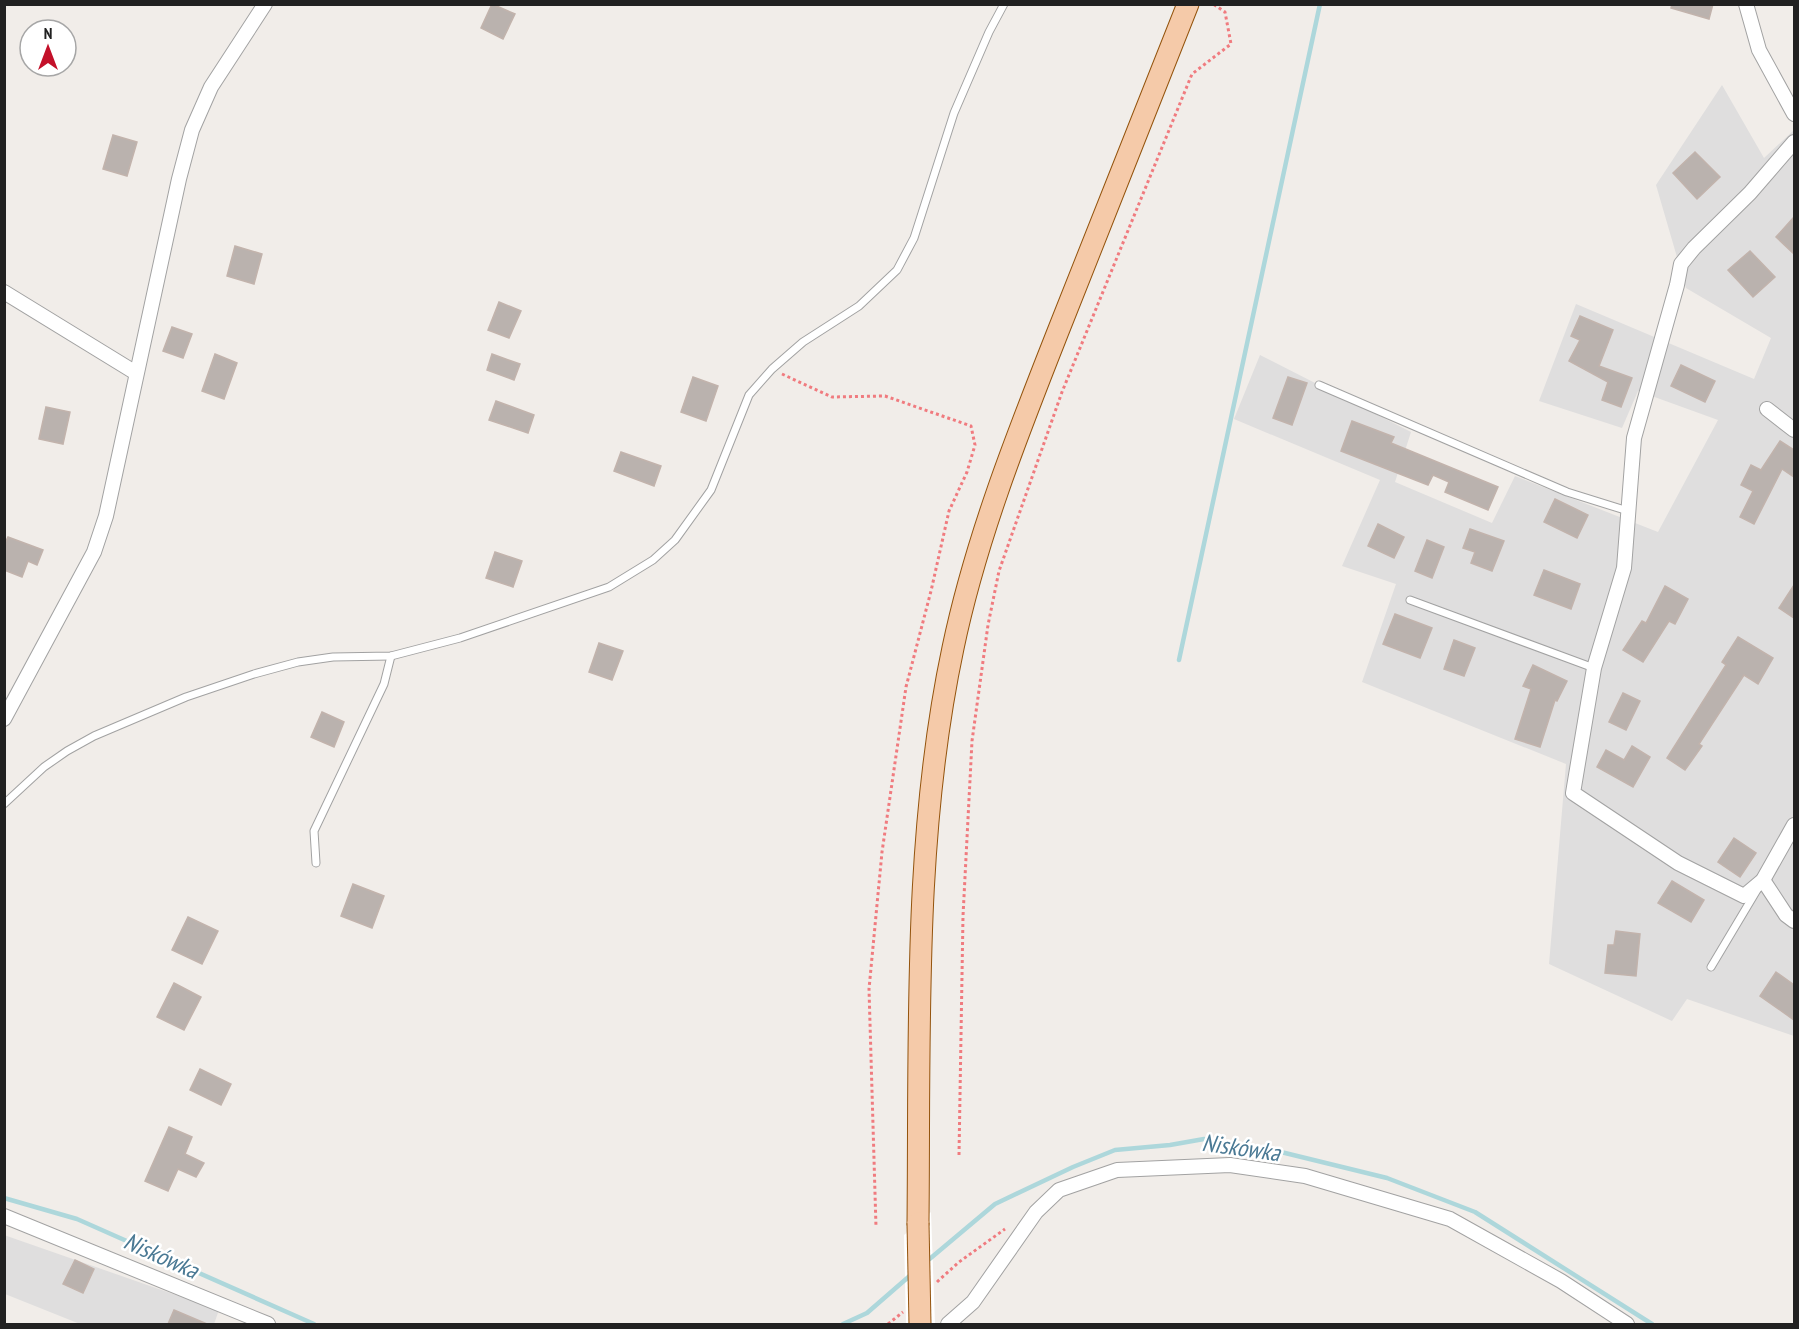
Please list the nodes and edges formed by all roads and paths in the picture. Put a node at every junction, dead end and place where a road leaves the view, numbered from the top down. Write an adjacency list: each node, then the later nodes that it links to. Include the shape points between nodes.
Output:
1 (265, 4): 10 (street, via 211,87 192,130)
2 (1004, 4): 9 (lane, via 954,113 914,238 897,270 859,306 802,342)
3 (1188, 4): 30 (main road, bridge, via 993,502 953,648 936,747 919,959)
4 (1213, 4): 25 (path, via 1226,12 1231,44 1192,74 1062,392 999,571 972,741 963,916)
5 (1746, 4): 6 (street, via 1759,50)
6 (1794, 114)
7 (1794, 142): 14 (street, via 1682,264 1634,438)
8 (4, 292): 10 (street)
9 (772, 369): 16 (lane, via 749,395 711,490 675,540 653,560 609,587 460,638); 28 (path, via 832,397 885,396 971,426 975,445 949,511 906,687 882,852 869,989)
10 (136, 373): 18 (street, via 106,516 94,552)
11 (1319, 384): 14 (lane, via 1567,492)
12 (1767, 409): 13 (street)
13 (1794, 430)
14 (1628, 511): 17 (street, via 1624,568)
15 (1410, 600): 17 (lane)
16 (392, 656): 19 (lane, via 298,662 186,697 67,751); 21 (lane, via 384,684 314,831)
17 (1594, 668): 22 (street, via 1573,793 1678,863 1743,896)
18 (4, 719)
19 (4, 804)
20 (1794, 825): 22 (street)
21 (316, 863)
22 (1763, 880): 23 (street); 24 (lane)
23 (1794, 921)
24 (1711, 967)
25 (958, 1155)
26 (4, 1216): 31 (street)
27 (1011, 1225): 29 (path)
28 (876, 1227)
29 (933, 1285)
30 (914, 1316): 32 (path)
31 (268, 1324)
32 (888, 1324)
33 (948, 1324): 34 (street, via 973,1302 1036,1212 1059,1190 1117,1170 1230,1165 1305,1176 1450,1219 1562,1281)
34 (1627, 1324)

